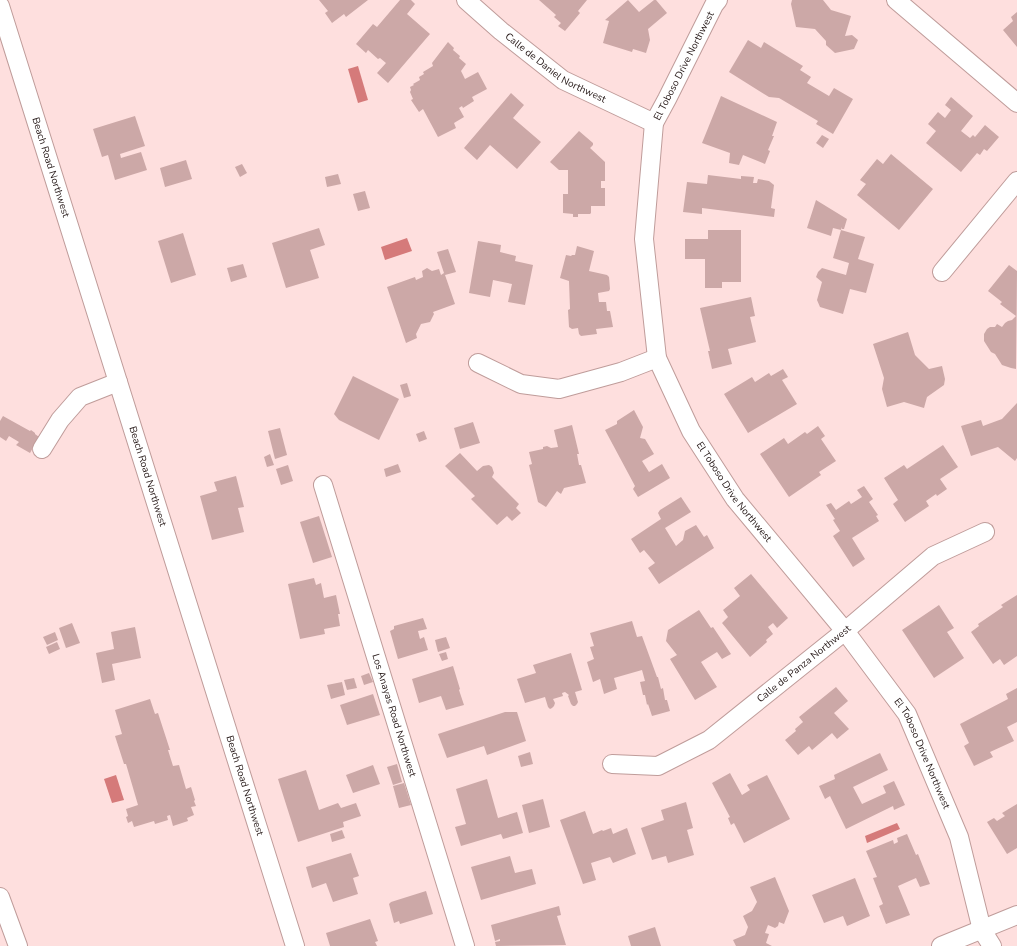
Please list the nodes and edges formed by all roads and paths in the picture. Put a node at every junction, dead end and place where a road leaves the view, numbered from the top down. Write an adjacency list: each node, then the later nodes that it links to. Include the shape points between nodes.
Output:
1 (466, 0): 6 (street, Calle de Daniel Northwest, via 563,80)
2 (718, 0): 6 (street, El Toboso Drive Northwest)
3 (896, 0): 5 (street)
4 (0, 6): 11 (street, Beach Road Northwest)
5 (1017, 103)
6 (654, 123): 9 (street, El Toboso Drive Northwest, via 644,239)
7 (1017, 181): 8 (street)
8 (942, 272)
9 (657, 358): 10 (street, via 622,372 559,389 521,384); 15 (street, El Toboso Drive Northwest, via 691,431 735,499)
10 (478, 363)
11 (118, 382): 12 (street, via 80,397 60,420); 21 (street, Beach Road Northwest)
12 (42, 449)
13 (323, 485): 22 (street, Los Anayas Road Northwest)
14 (985, 532): 15 (street, Calle de Panza Northwest, via 933,556)
15 (845, 630): 16 (street, Calle de Panza Northwest, via 709,740 658,766); 19 (street, El Toboso Drive Northwest, via 907,714 959,837)
16 (612, 764)
17 (0, 897): 20 (street)
18 (1017, 915): 19 (street)
19 (982, 930): 23 (street); 24 (street, El Toboso Drive Northwest)
20 (18, 946)
21 (295, 946)
22 (465, 946)
23 (941, 946)
24 (992, 946)

